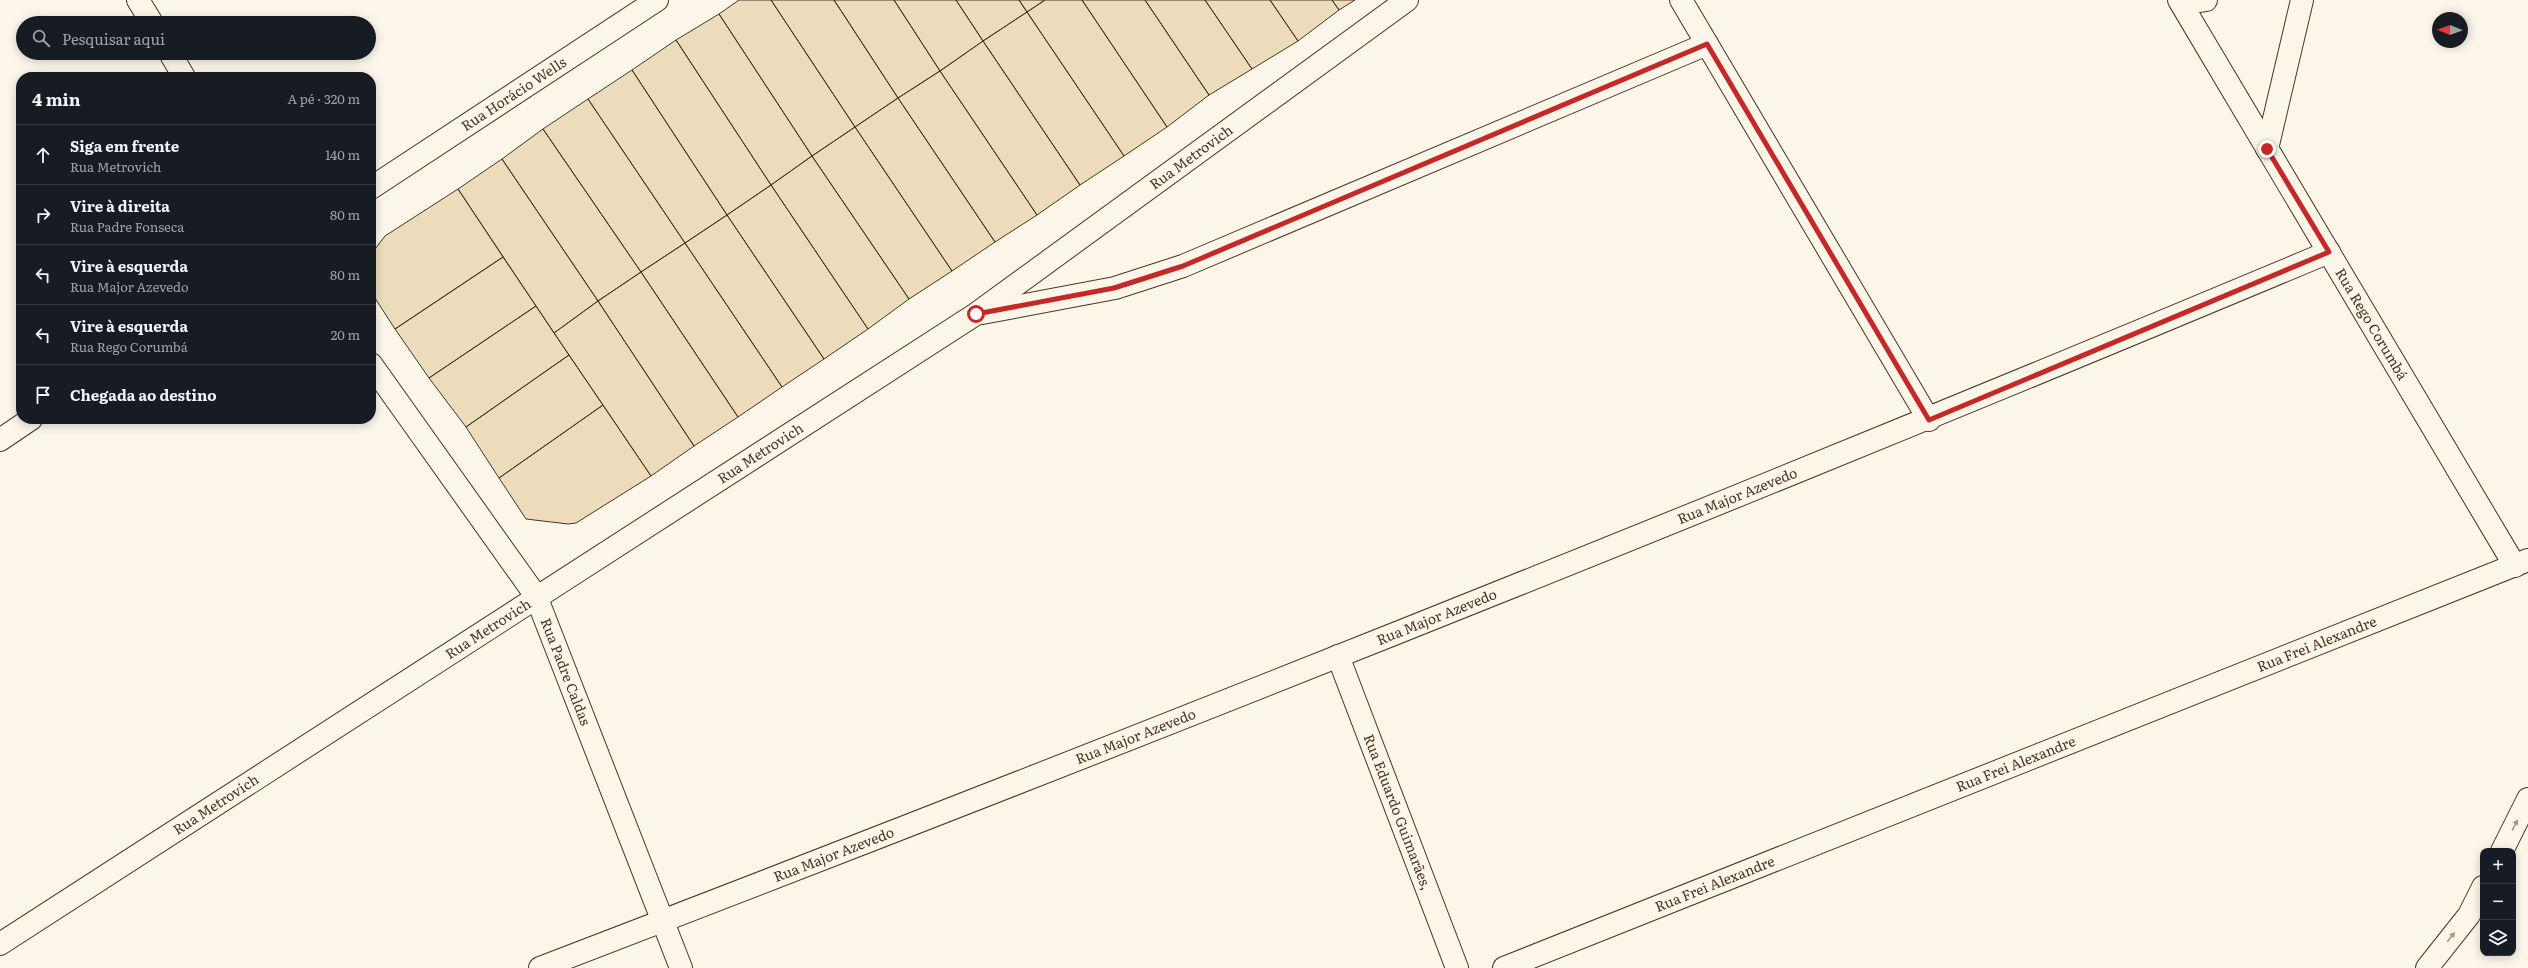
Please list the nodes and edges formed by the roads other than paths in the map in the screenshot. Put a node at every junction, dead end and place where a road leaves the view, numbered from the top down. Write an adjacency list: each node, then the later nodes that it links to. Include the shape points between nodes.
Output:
1 (138, 0): 8 (street)
2 (657, 0): 13 (street, Rua Horácio Wells)
3 (1407, 0): 15 (street, Rua Metrovich)
4 (1681, 0): 9 (street)
5 (2206, 0): 7 (street)
6 (2302, 0): 12 (street)
7 (2180, 2): 12 (street, Rua Rego Corumbá)
8 (148, 16)
9 (1707, 44): 15 (street, Rua Metrovich, via 1183,266 1114,288); 17 (street)
10 (174, 60): 11 (street)
11 (181, 72)
12 (2267, 149): 14 (street, Rua Rego Corumbá)
13 (376, 185)
14 (2329, 252): 17 (street, Rua Major Azevedo); 20 (street, Rua Rego Corumbá)
15 (976, 314): 21 (street, Rua Metrovich)
16 (376, 371): 21 (street, Rua Padre Caldas)
17 (1929, 420): 22 (street, Rua Major Azevedo)
18 (24, 424): 19 (street)
19 (0, 440)
20 (2522, 563): 31 (street, Rua Frei Alexandre)
21 (536, 596): 26 (street, Rua Padre Caldas); 27 (street, Rua Metrovich)
22 (1338, 656): 26 (street, Rua Major Azevedo); 30 (street, Rua Eduardo Guimarães,)
23 (2528, 799): 24 (street, one-way to 23)
24 (2504, 848)
25 (2480, 893): 32 (street, one-way to 25, via 2469,915)
26 (663, 921): 28 (street, Rua Major Azevedo); 29 (street, Rua Padre Caldas)
27 (0, 944)
28 (540, 968)
29 (681, 968)
30 (1457, 968)
31 (1504, 968)
32 (2427, 968)

